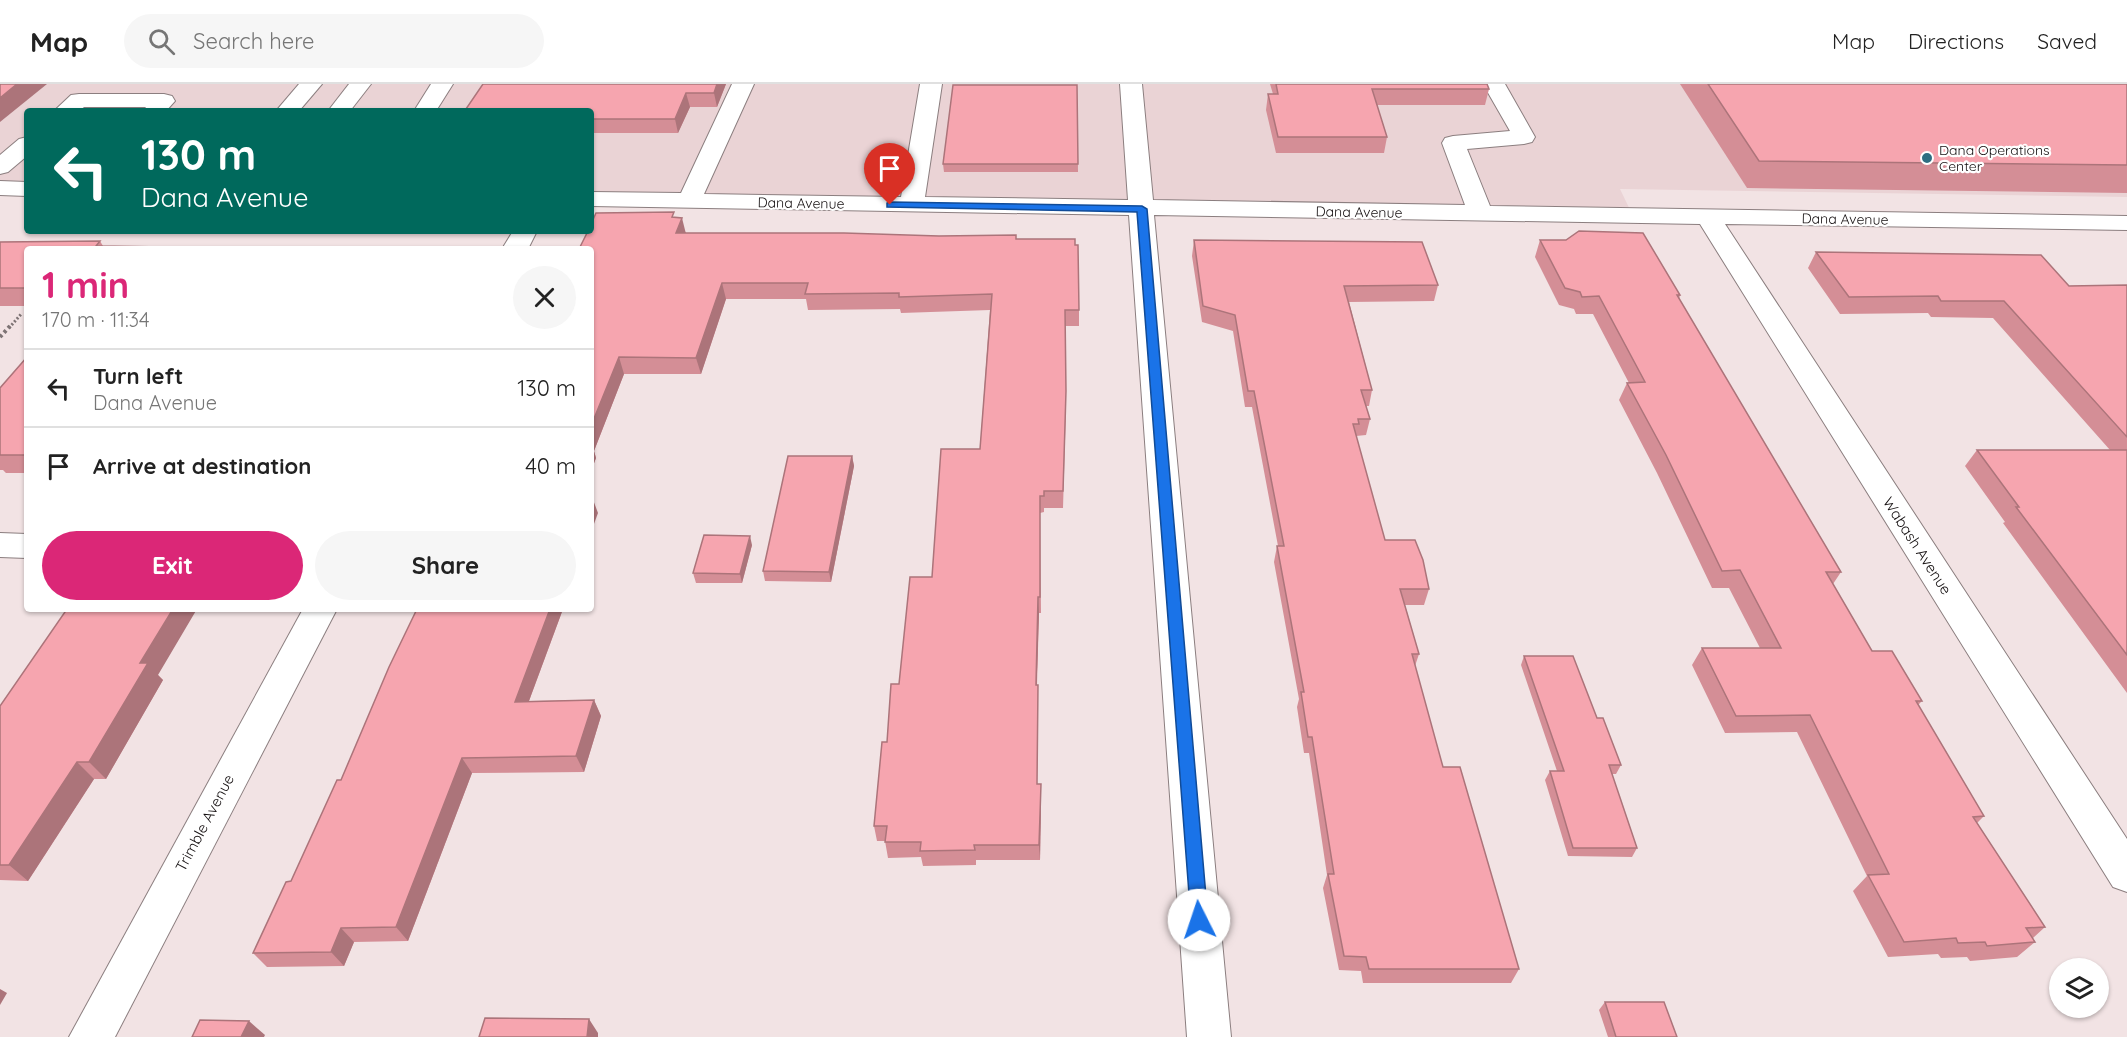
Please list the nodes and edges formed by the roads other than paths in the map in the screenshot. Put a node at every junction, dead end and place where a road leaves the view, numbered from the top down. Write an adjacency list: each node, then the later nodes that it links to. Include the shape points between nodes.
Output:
1 (311, 84): 10 (street)
2 (360, 84): 11 (street)
3 (442, 84): 12 (street)
4 (743, 84): 18 (street)
5 (931, 84): 19 (street)
6 (1131, 84): 20 (street)
7 (1494, 84): 21 (street, via 1524,137 1453,143)
8 (69, 108): 9 (street, via 79,100 164,101)
9 (157, 108)
10 (290, 108)
11 (341, 108)
12 (427, 108)
13 (24, 147): 14 (street)
14 (0, 167)
15 (0, 188): 16 (street)
16 (24, 189)
17 (594, 199): 18 (street, Dana Avenue)
18 (689, 201): 19 (street, Dana Avenue)
19 (912, 205): 20 (street, Dana Avenue)
20 (1142, 209): 21 (street, Dana Avenue); 29 (street)
21 (1481, 214): 22 (street, Dana Avenue)
22 (1708, 217): 23 (street, Dana Avenue); 27 (street, Wabash Avenue)
23 (2127, 223)
24 (0, 545): 25 (street)
25 (24, 546)
26 (318, 612): 28 (street, Trimble Avenue)
27 (2127, 874)
28 (91, 1037)
29 (1209, 1037)

